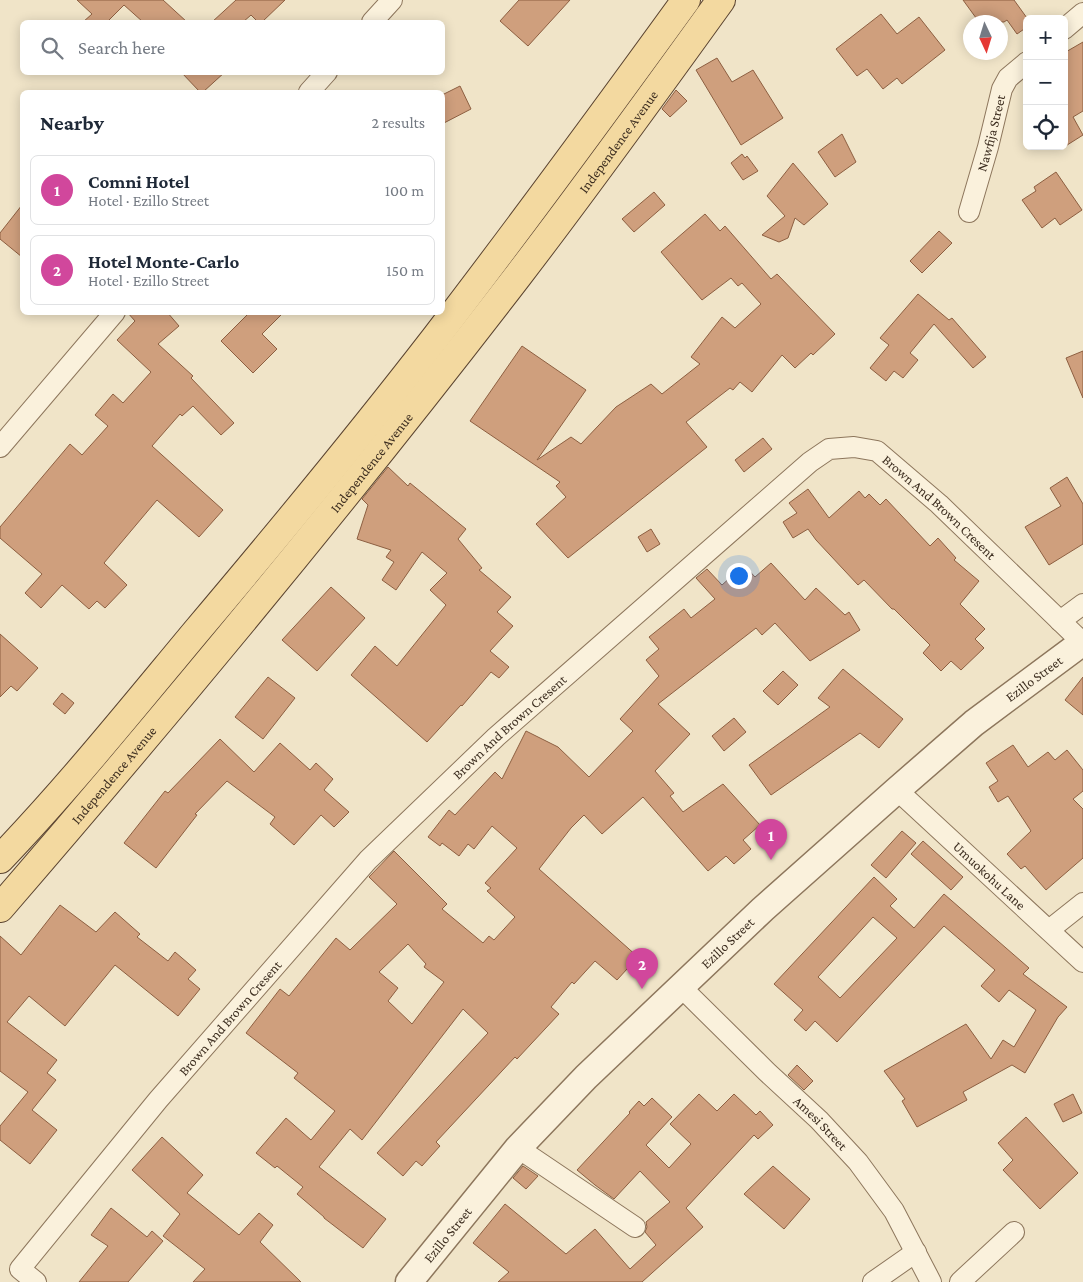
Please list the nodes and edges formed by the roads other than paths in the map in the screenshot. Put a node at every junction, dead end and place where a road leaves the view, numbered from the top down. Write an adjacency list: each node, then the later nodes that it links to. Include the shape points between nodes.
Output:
1 (392, 0): 5 (street)
2 (686, 0): 17 (main road, Independence Avenue, via 573,156 358,436 50,806)
3 (721, 0): 19 (main road, Independence Avenue, via 522,272 334,509 129,759)
4 (1083, 13): 6 (street)
5 (374, 20)
6 (1068, 26)
7 (1023, 65): 10 (street, Nawfija Street, via 1008,78 1002,89)
8 (324, 75): 9 (street)
9 (311, 90)
10 (969, 212)
11 (112, 315): 12 (street)
12 (0, 447)
13 (1083, 604): 14 (street)
14 (1060, 621): 15 (street, Brown And Brown Cresent); 27 (street, Brown And Brown Cresent, via 939,504 877,451 854,447 829,450 810,462 496,737 368,860 158,1100)
15 (1083, 642): 16 (street, Ezillo Street, via 974,723)
16 (897, 790): 20 (street, Umuokohu Lane); 22 (street, Ezillo Street)
17 (0, 859)
18 (1083, 903): 20 (street)
19 (0, 908)
20 (1049, 930): 21 (street, Umuokohu Lane)
21 (1083, 962)
22 (681, 987): 23 (street, Ezillo Street, via 586,1077); 26 (street, Amesi Street, via 820,1120 858,1162 894,1211)
23 (518, 1148): 24 (street); 29 (street, Ezillo Street)
24 (636, 1227)
25 (1014, 1232): 32 (street)
26 (916, 1252): 30 (street); 31 (street, Amesi Street)
27 (14, 1275): 28 (street, Brown And Brown Cresent)
28 (36, 1282)
29 (409, 1282)
30 (872, 1282)
31 (932, 1282)
32 (960, 1282)

